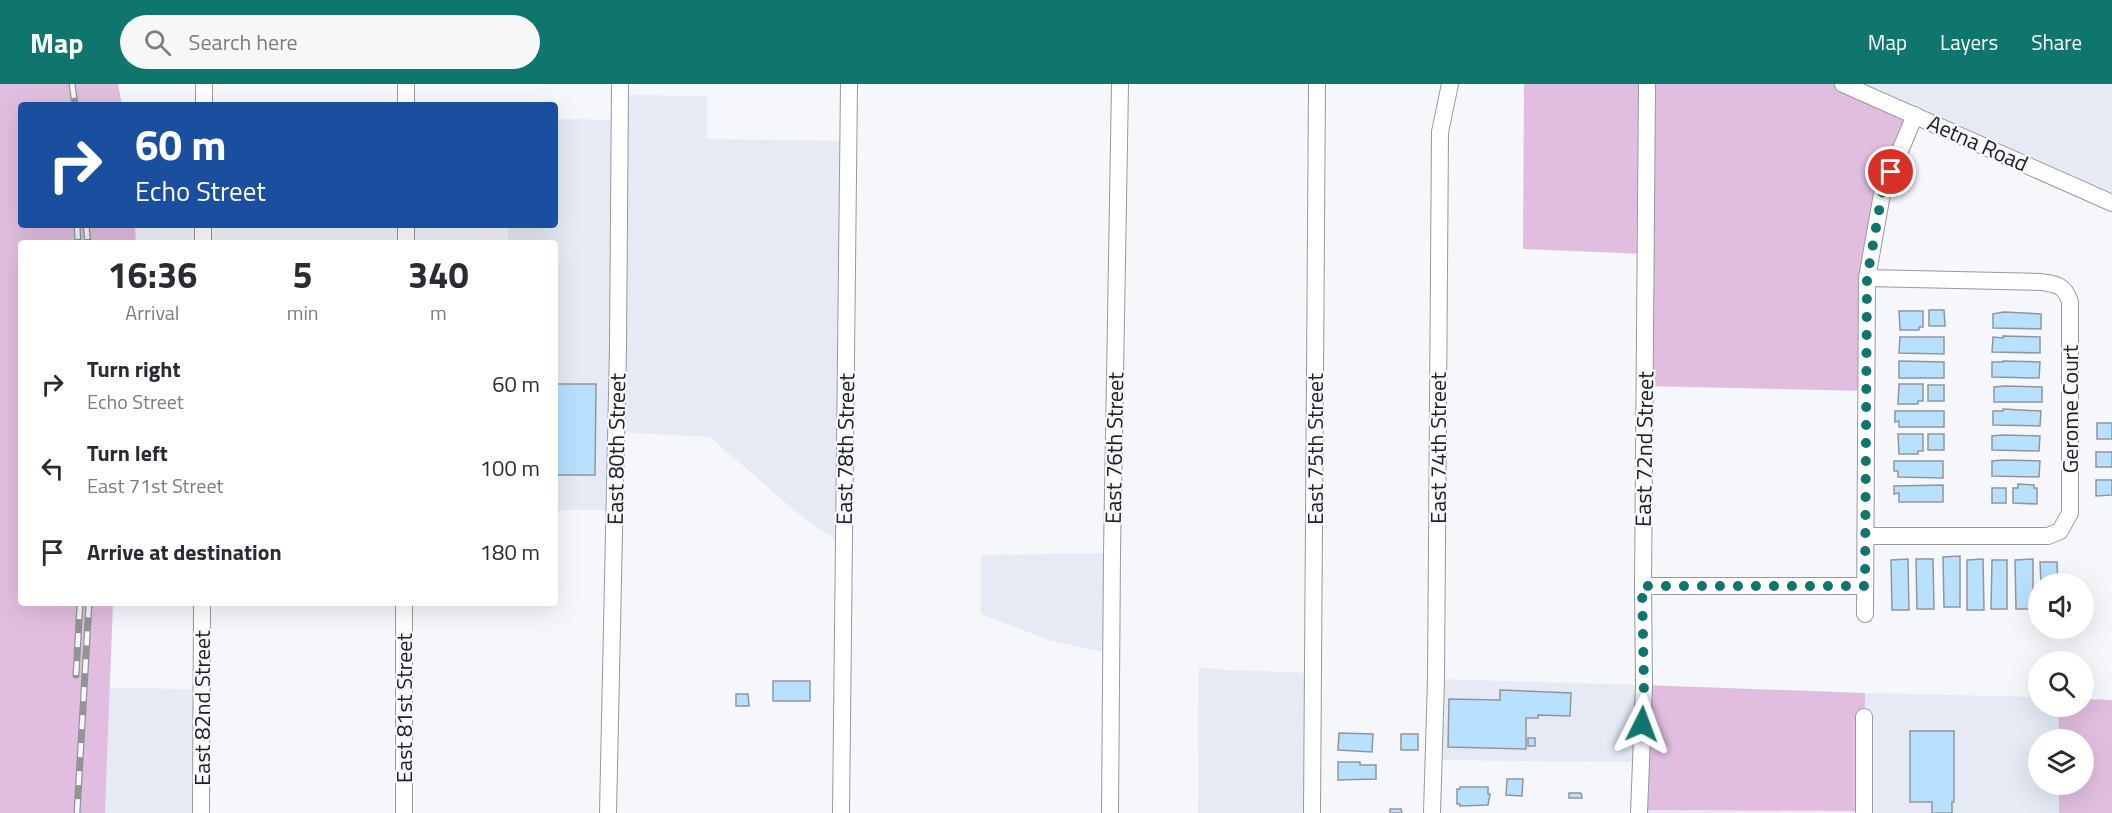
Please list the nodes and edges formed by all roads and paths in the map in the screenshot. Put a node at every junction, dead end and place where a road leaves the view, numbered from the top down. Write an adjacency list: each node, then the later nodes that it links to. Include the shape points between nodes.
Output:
1 (204, 84): 10 (street)
2 (406, 84): 11 (street)
3 (620, 84): 24 (street, East 80th Street)
4 (849, 84): 25 (street, East 78th Street)
5 (1120, 84): 26 (street, East 76th Street)
6 (1317, 84): 27 (street, East 75th Street)
7 (1450, 84): 28 (street, East 74th Street, via 1440,132)
8 (1647, 84): 16 (street, East 72nd Street)
9 (1843, 84): 12 (street, Aetna Road)
10 (204, 102)
11 (406, 102)
12 (1915, 116): 13 (street, Aetna Road); 14 (street, via 1882,194)
13 (2112, 203)
14 (1867, 278): 15 (street); 15 (street, Gerome Court, via 2041,282 2058,284 2068,294 2070,513 2060,531 2048,536)
15 (1865, 536): 17 (street)
16 (1642, 586): 17 (street); 29 (street, East 72nd Street, via 1644,685)
17 (1865, 586): 20 (street)
18 (202, 606): 22 (street, East 82nd Street)
19 (404, 606): 23 (street, East 81st Street)
20 (1865, 614)
21 (1864, 717): 30 (street)
22 (201, 813)
23 (404, 813)
24 (608, 813)
25 (841, 813)
26 (1110, 813)
27 (1312, 813)
28 (1432, 813)
29 (1639, 813)
30 (1864, 813)

